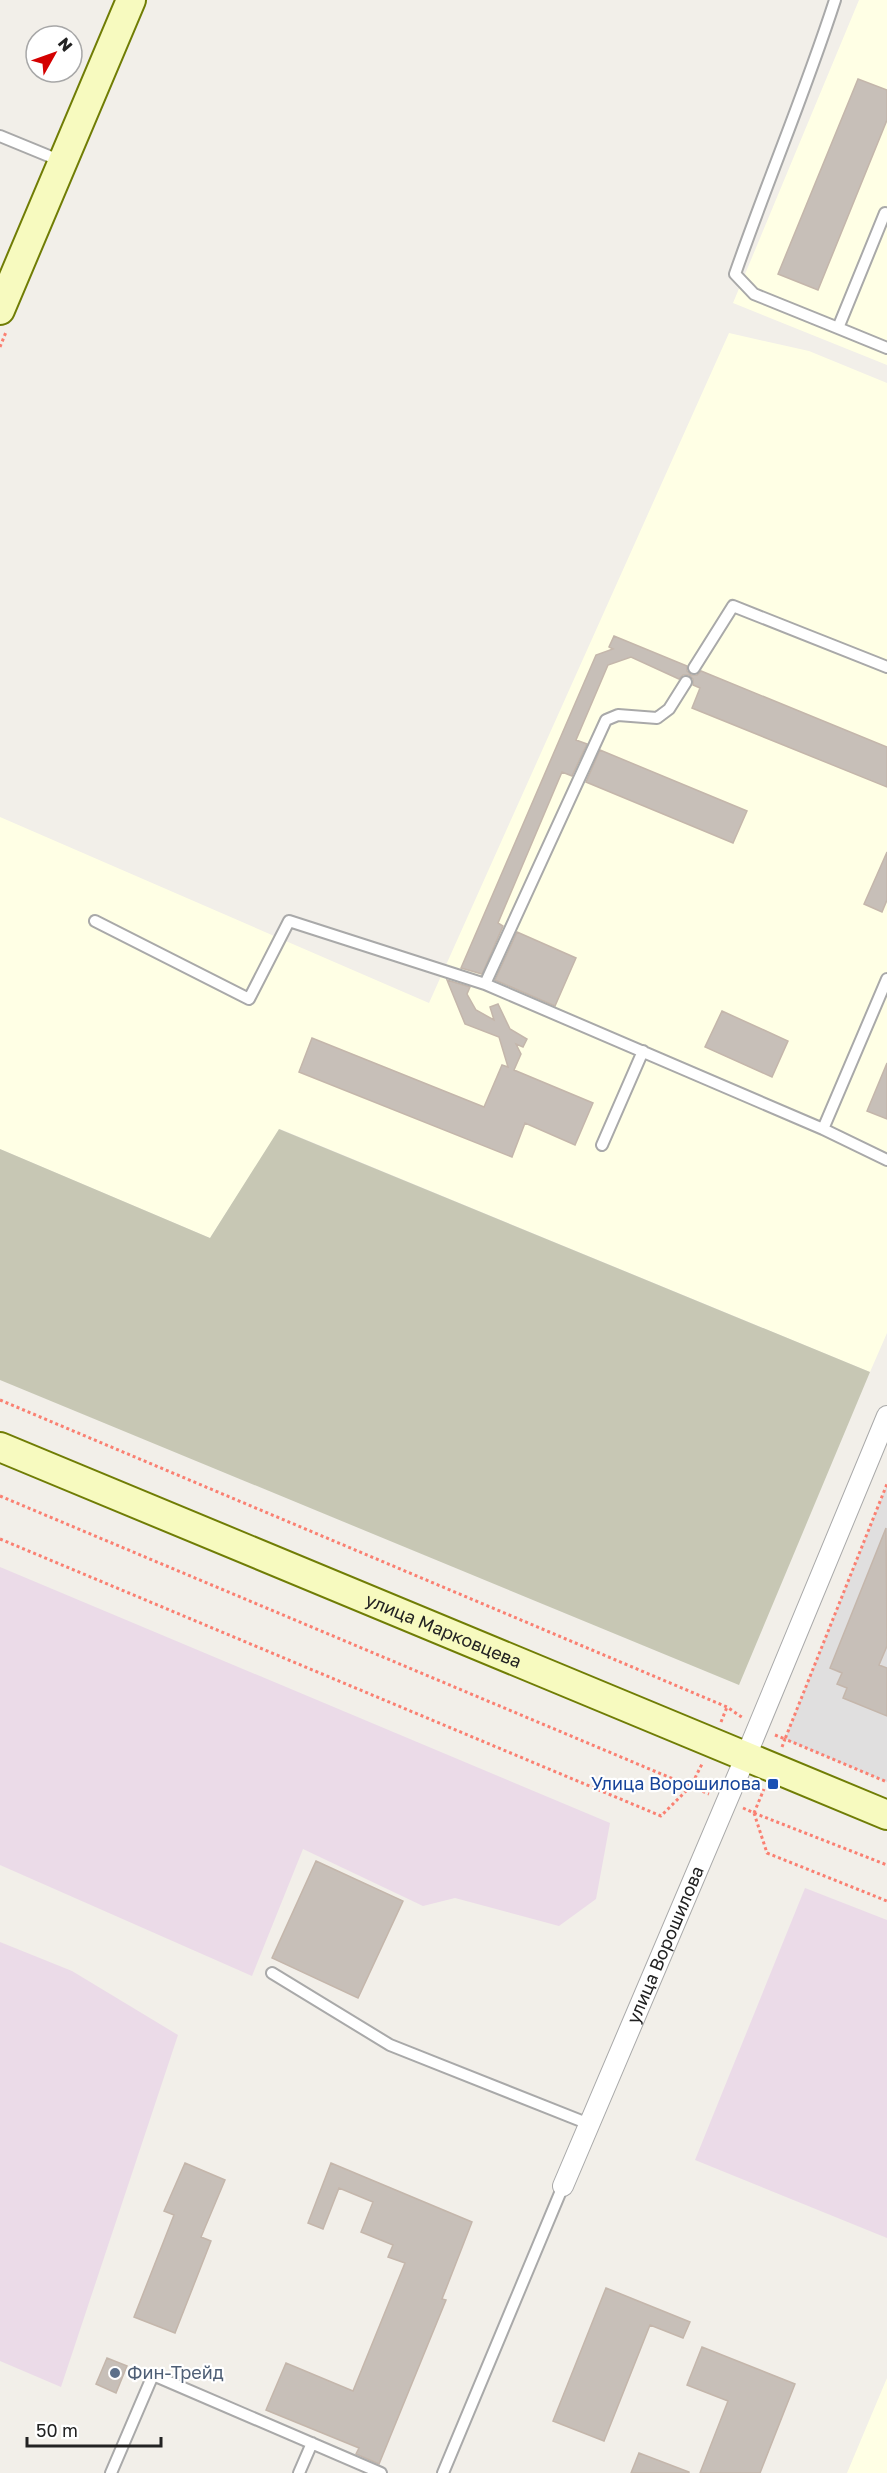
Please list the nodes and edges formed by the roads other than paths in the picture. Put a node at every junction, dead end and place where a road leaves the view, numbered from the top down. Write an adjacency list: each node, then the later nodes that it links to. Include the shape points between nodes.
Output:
1 (130, 0): 4 (main road)
2 (835, 0): 7 (lane, via 810,78 735,274 754,294)
3 (0, 136): 4 (lane)
4 (63, 162): 6 (main road)
5 (885, 213): 7 (lane)
6 (0, 310)
7 (838, 328): 8 (lane)
8 (887, 348)
9 (887, 667): 10 (lane, via 733,606)
10 (694, 668)
11 (686, 681): 14 (lane, via 669,709 657,718 618,715 606,720)
12 (95, 921): 14 (lane, via 249,999 289,921)
13 (887, 979): 16 (lane)
14 (486, 984): 15 (lane)
15 (643, 1051): 16 (lane); 17 (lane)
16 (823, 1129): 18 (lane)
17 (602, 1145)
18 (887, 1160)
19 (887, 1416): 20 (street, улица Ворошилова)
20 (883, 1436): 22 (street, улица Ворошилова)
21 (0, 1447): 22 (main road, улица Марковцева)
22 (746, 1756): 23 (main road, улица Марковцева); 25 (street, улица Ворошилова)
23 (887, 1815)
24 (272, 1973): 25 (lane, via 390,2045)
25 (589, 2124): 26 (street, улица Ворошилова)
26 (563, 2186): 31 (lane, улица Ворошилова)
27 (312, 2443): 28 (lane, via 153,2375); 29 (lane); 30 (lane)
28 (111, 2473)
29 (300, 2473)
30 (381, 2473)
31 (443, 2473)

